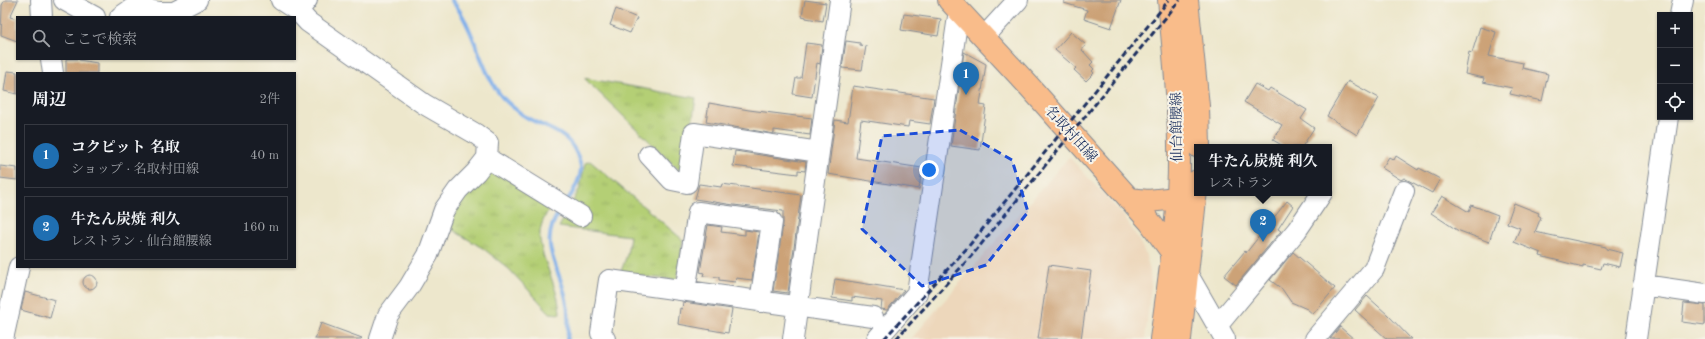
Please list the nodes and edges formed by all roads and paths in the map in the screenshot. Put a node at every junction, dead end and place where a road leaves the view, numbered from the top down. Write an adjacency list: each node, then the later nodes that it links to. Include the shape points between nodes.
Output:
1 (41, 0): 13 (street)
2 (64, 0): 14 (street)
3 (197, 0): 15 (street, via 174,12 133,8)
4 (281, 0): 10 (street)
5 (840, 0): 21 (street)
6 (1018, 0): 16 (street)
7 (1169, 0): 27 (main road, 仙台館腰線, via 1176,72)
8 (1187, 0): 20 (main road, 仙台館腰線, via 1198,106)
9 (1682, 0): 12 (street)
10 (303, 5): 23 (street, via 308,22 424,104 488,143)
11 (954, 5): 16 (main road, 名取村田線); 44 (street, via 917,294)
12 (1680, 12)
13 (42, 16)
14 (93, 16)
15 (121, 16)
16 (984, 37): 28 (main road, 名取村田線)
17 (51, 60): 18 (street)
18 (53, 72)
19 (1668, 120): 33 (street)
20 (1199, 144)
21 (819, 152): 22 (street, via 694,133 687,183 672,180); 37 (street)
22 (649, 156)
23 (487, 158): 29 (street); 41 (street, via 444,210 428,255 388,315)
24 (1404, 191): 47 (street, via 1374,269)
25 (1195, 196): 32 (main road)
26 (1320, 196): 39 (street)
27 (1177, 198): 28 (main road, via 1148,201); 30 (main road, 仙台館腰線)
28 (1129, 199): 30 (main road, 名取村田線, via 1150,222)
29 (568, 207)
30 (1171, 254): 32 (main road, 名取村田線); 45 (main road, 仙台館腰線)
31 (19, 268): 40 (street)
32 (1187, 273): 39 (street); 46 (main road)
33 (1643, 284): 35 (street); 48 (street)
34 (685, 291): 36 (street); 36 (street, via 698,212 772,222); 42 (street, via 609,280 601,333)
35 (1705, 294)
36 (760, 302): 37 (street)
37 (797, 307): 38 (street); 43 (street)
38 (873, 317)
39 (1221, 332)
40 (3, 339)
41 (380, 339)
42 (604, 339)
43 (793, 339)
44 (876, 339)
45 (1161, 339)
46 (1180, 339)
47 (1315, 339)
48 (1636, 339)

